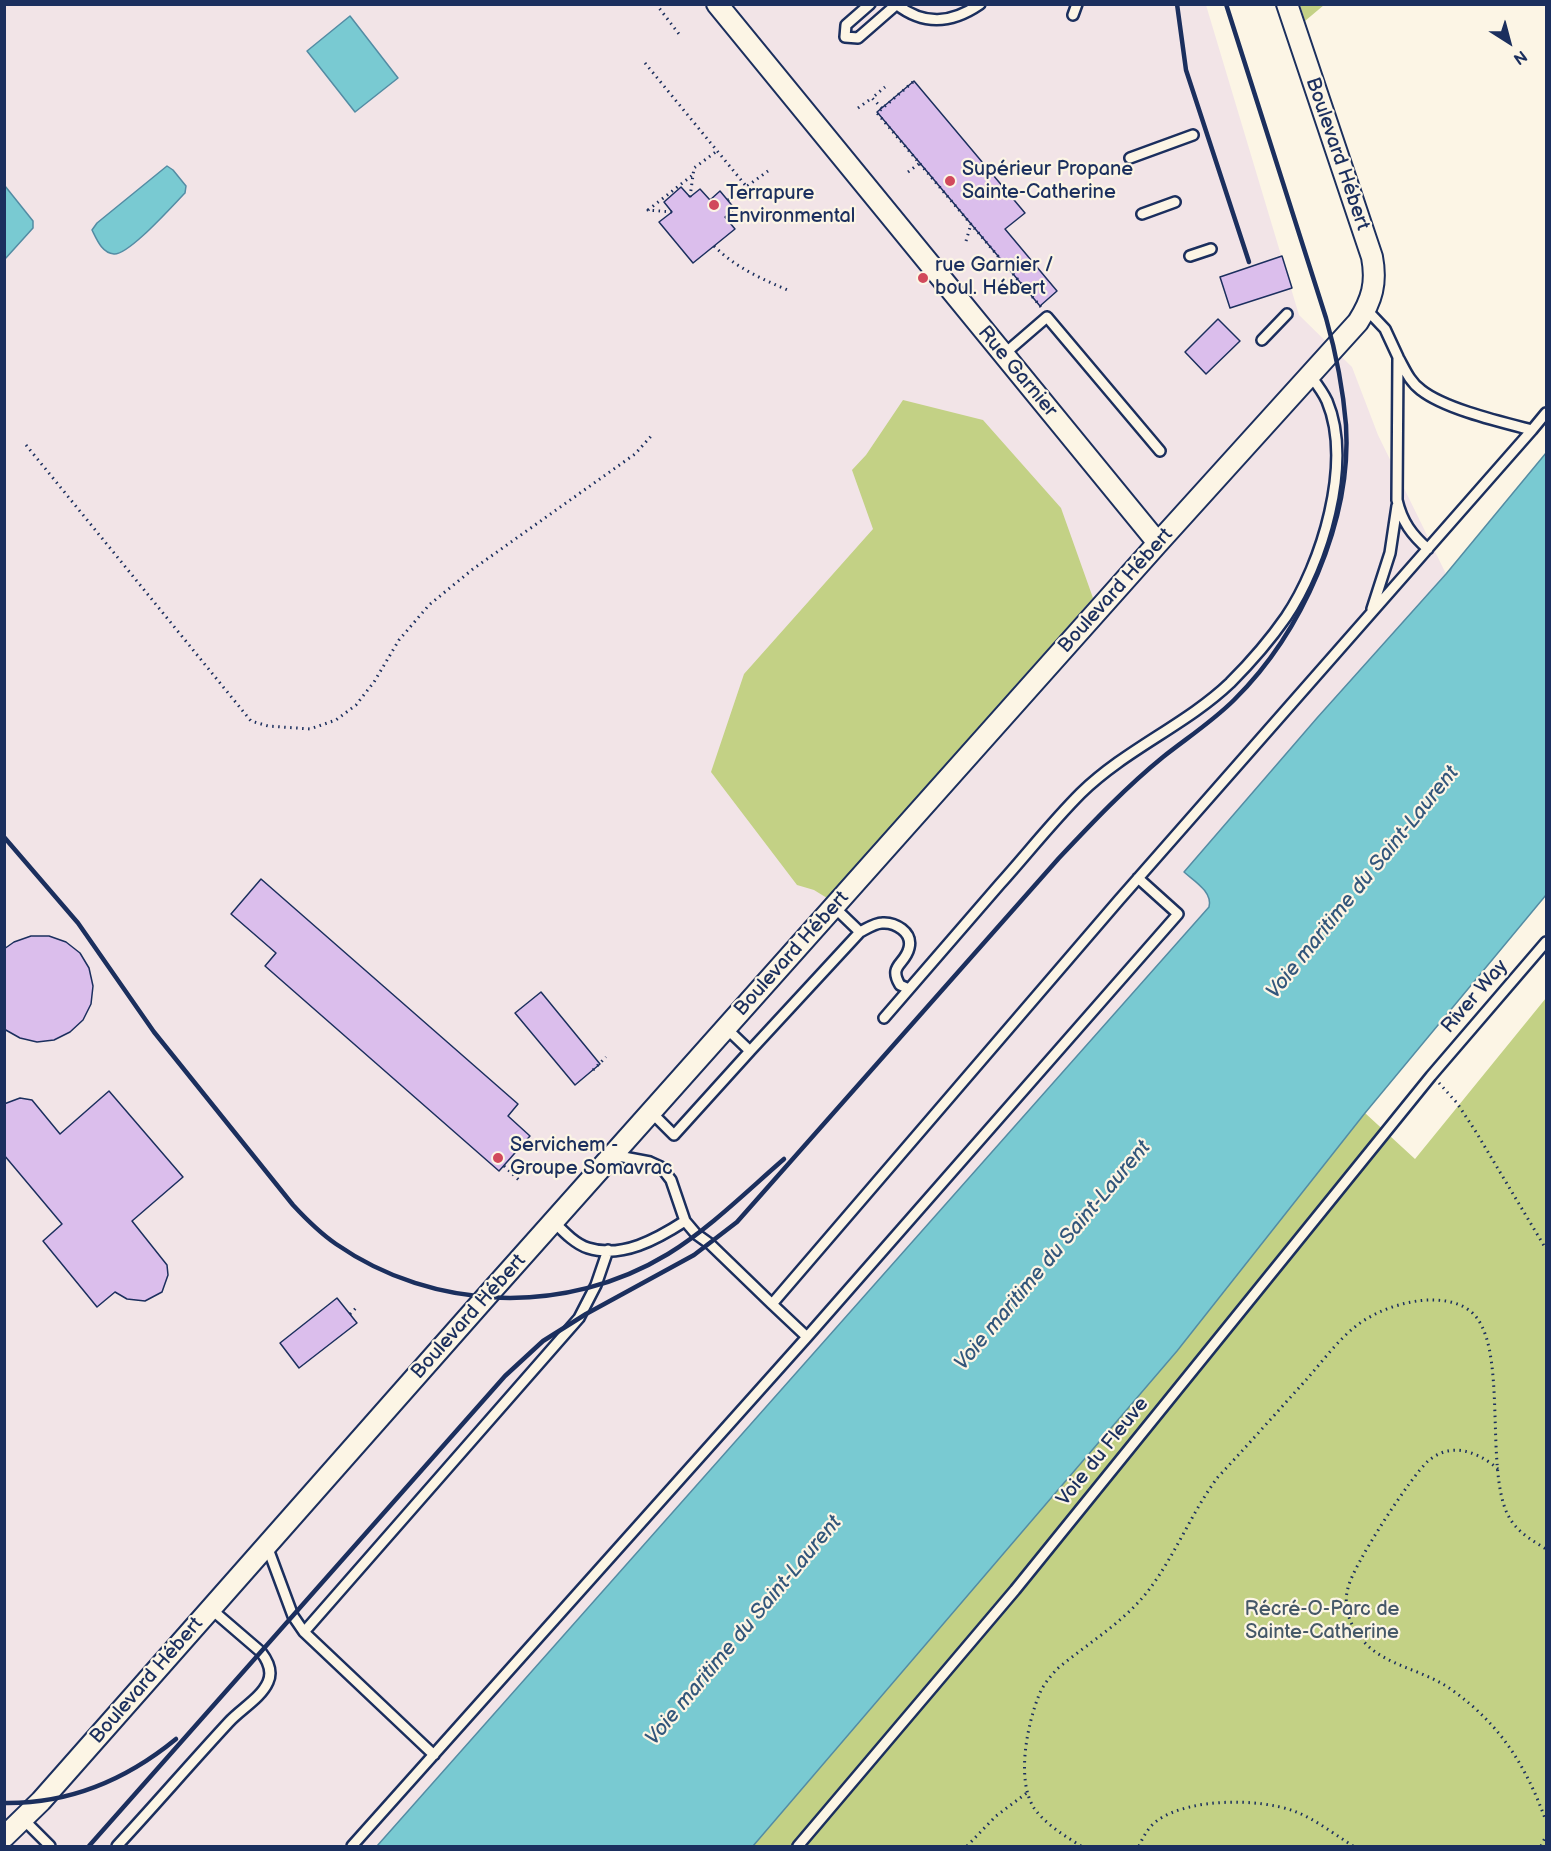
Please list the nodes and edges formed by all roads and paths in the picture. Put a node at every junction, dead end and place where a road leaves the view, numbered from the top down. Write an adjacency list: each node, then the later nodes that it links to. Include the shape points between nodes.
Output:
1 (656, 4): 11 (path)
2 (717, 4): 41 (street, Rue Garnier)
3 (863, 4): 9 (lane)
4 (870, 4): 9 (lane)
5 (980, 4): 8 (lane, via 958,16 933,21 910,15)
6 (1077, 4): 10 (lane)
7 (1287, 4): 38 (street, Boulevard Hébert, via 1372,257 1374,283)
8 (896, 5): 9 (lane, via 858,38 845,37 846,25)
9 (857, 15)
10 (1073, 15)
11 (679, 34)
12 (645, 63): 19 (path)
13 (912, 82): 17 (path)
14 (885, 87): 15 (path)
15 (872, 98): 16 (path); 17 (path)
16 (858, 108)
17 (882, 108): 21 (path, via 877,112)
18 (1193, 135): 20 (lane)
19 (717, 151): 24 (path, via 694,168); 25 (path)
20 (1130, 158)
21 (920, 163): 23 (path); 31 (path)
22 (768, 171): 25 (path)
23 (908, 172)
24 (694, 174): 26 (path); 29 (path, via 648,210)
25 (746, 186): 27 (path)
26 (690, 198)
27 (728, 200)
28 (1175, 202): 30 (lane)
29 (672, 212)
30 (1142, 214)
31 (971, 224): 32 (path); 37 (path)
32 (966, 241)
33 (714, 246): 36 (path, via 750,274)
34 (1211, 249): 35 (lane)
35 (1190, 256)
36 (790, 291)
37 (1040, 306)
38 (1366, 309): 42 (lane, via 1384,329); 43 (street, Boulevard Hébert)
39 (1287, 314): 40 (lane)
40 (1262, 340)
41 (1003, 355): 48 (lane, via 1047,317); 50 (street, Rue Garnier)
42 (1398, 357): 45 (lane, via 1407,375 1434,398); 49 (lane)
43 (1310, 375): 50 (street, Boulevard Hébert); 57 (lane, via 1323,393 1333,421 1333,498 1308,578 1287,616 1230,682 1205,704 1118,761 1083,792)
44 (1546, 413): 45 (lane)
45 (1532, 430): 51 (lane)
46 (653, 434): 47 (path, via 635,454 429,605 399,640 356,705 336,720 310,729 251,721)
47 (26, 445)
48 (1160, 451)
49 (1397, 501): 51 (lane, via 1407,527); 52 (lane, via 1390,553)
50 (1158, 543): 54 (street, Boulevard Hébert)
51 (1428, 549): 52 (lane)
52 (1368, 617): 53 (lane)
53 (1138, 878): 72 (lane); 75 (lane, via 1178,914)
54 (834, 907): 55 (lane); 59 (street, Boulevard Hébert)
55 (860, 932): 57 (lane, via 880,922 904,931 909,949 895,977 900,986); 60 (lane)
56 (1546, 942): 63 (lane, River Way)
57 (909, 989): 58 (lane)
58 (884, 1018)
59 (726, 1028): 60 (lane); 64 (street, Boulevard Hébert)
60 (750, 1051): 64 (lane, via 674,1135)
61 (606, 1057): 62 (path)
62 (593, 1070)
63 (1431, 1076): 70 (path, via 1457,1103); 90 (lane, Voie du Fleuve, via 1015,1590)
64 (651, 1112): 65 (street, Boulevard Hébert)
65 (613, 1155): 68 (lane, via 661,1167 671,1180); 69 (street, Boulevard Hébert)
66 (504, 1166): 67 (path)
67 (520, 1181)
68 (685, 1221): 71 (lane, via 656,1240); 72 (lane)
69 (554, 1222): 71 (lane, via 587,1248); 77 (street, Boulevard Hébert)
70 (1546, 1249)
71 (608, 1250): 80 (lane, via 579,1318)
72 (772, 1304): 75 (lane)
73 (356, 1308): 74 (path)
74 (350, 1314)
75 (807, 1337): 81 (lane)
76 (1499, 1469): 78 (path, via 1509,1518); 82 (path, via 1491,1359 1478,1318 1470,1310 1443,1300 1423,1300 1374,1314 1357,1325 1206,1492 1161,1573 1134,1608 1047,1680 1030,1727 1024,1765); 84 (path, via 1483,1457 1450,1450 1428,1462 1352,1574 1348,1617 1379,1656 1450,1688 1496,1728 1526,1772)
77 (267, 1546): 79 (street, Boulevard Hébert); 80 (lane, via 293,1616)
78 (1546, 1549)
79 (211, 1609): 83 (street, Boulevard Hébert); 88 (lane, via 261,1652 271,1671 269,1681)
80 (304, 1632): 81 (lane)
81 (434, 1755): 89 (lane)
82 (1028, 1792): 91 (path, via 996,1816); 92 (path, via 1043,1818)
83 (23, 1819): 86 (street, Boulevard Hébert); 87 (lane)
84 (1546, 1821)
85 (1546, 1836): 95 (path)
86 (4, 1837)
87 (50, 1846)
88 (117, 1846)
89 (352, 1846)
90 (798, 1846)
91 (967, 1846)
92 (1081, 1846)
93 (1139, 1846): 94 (path, via 1149,1829 1169,1815 1216,1803 1245,1801 1294,1811)
94 (1353, 1846)
95 (1541, 1846)

